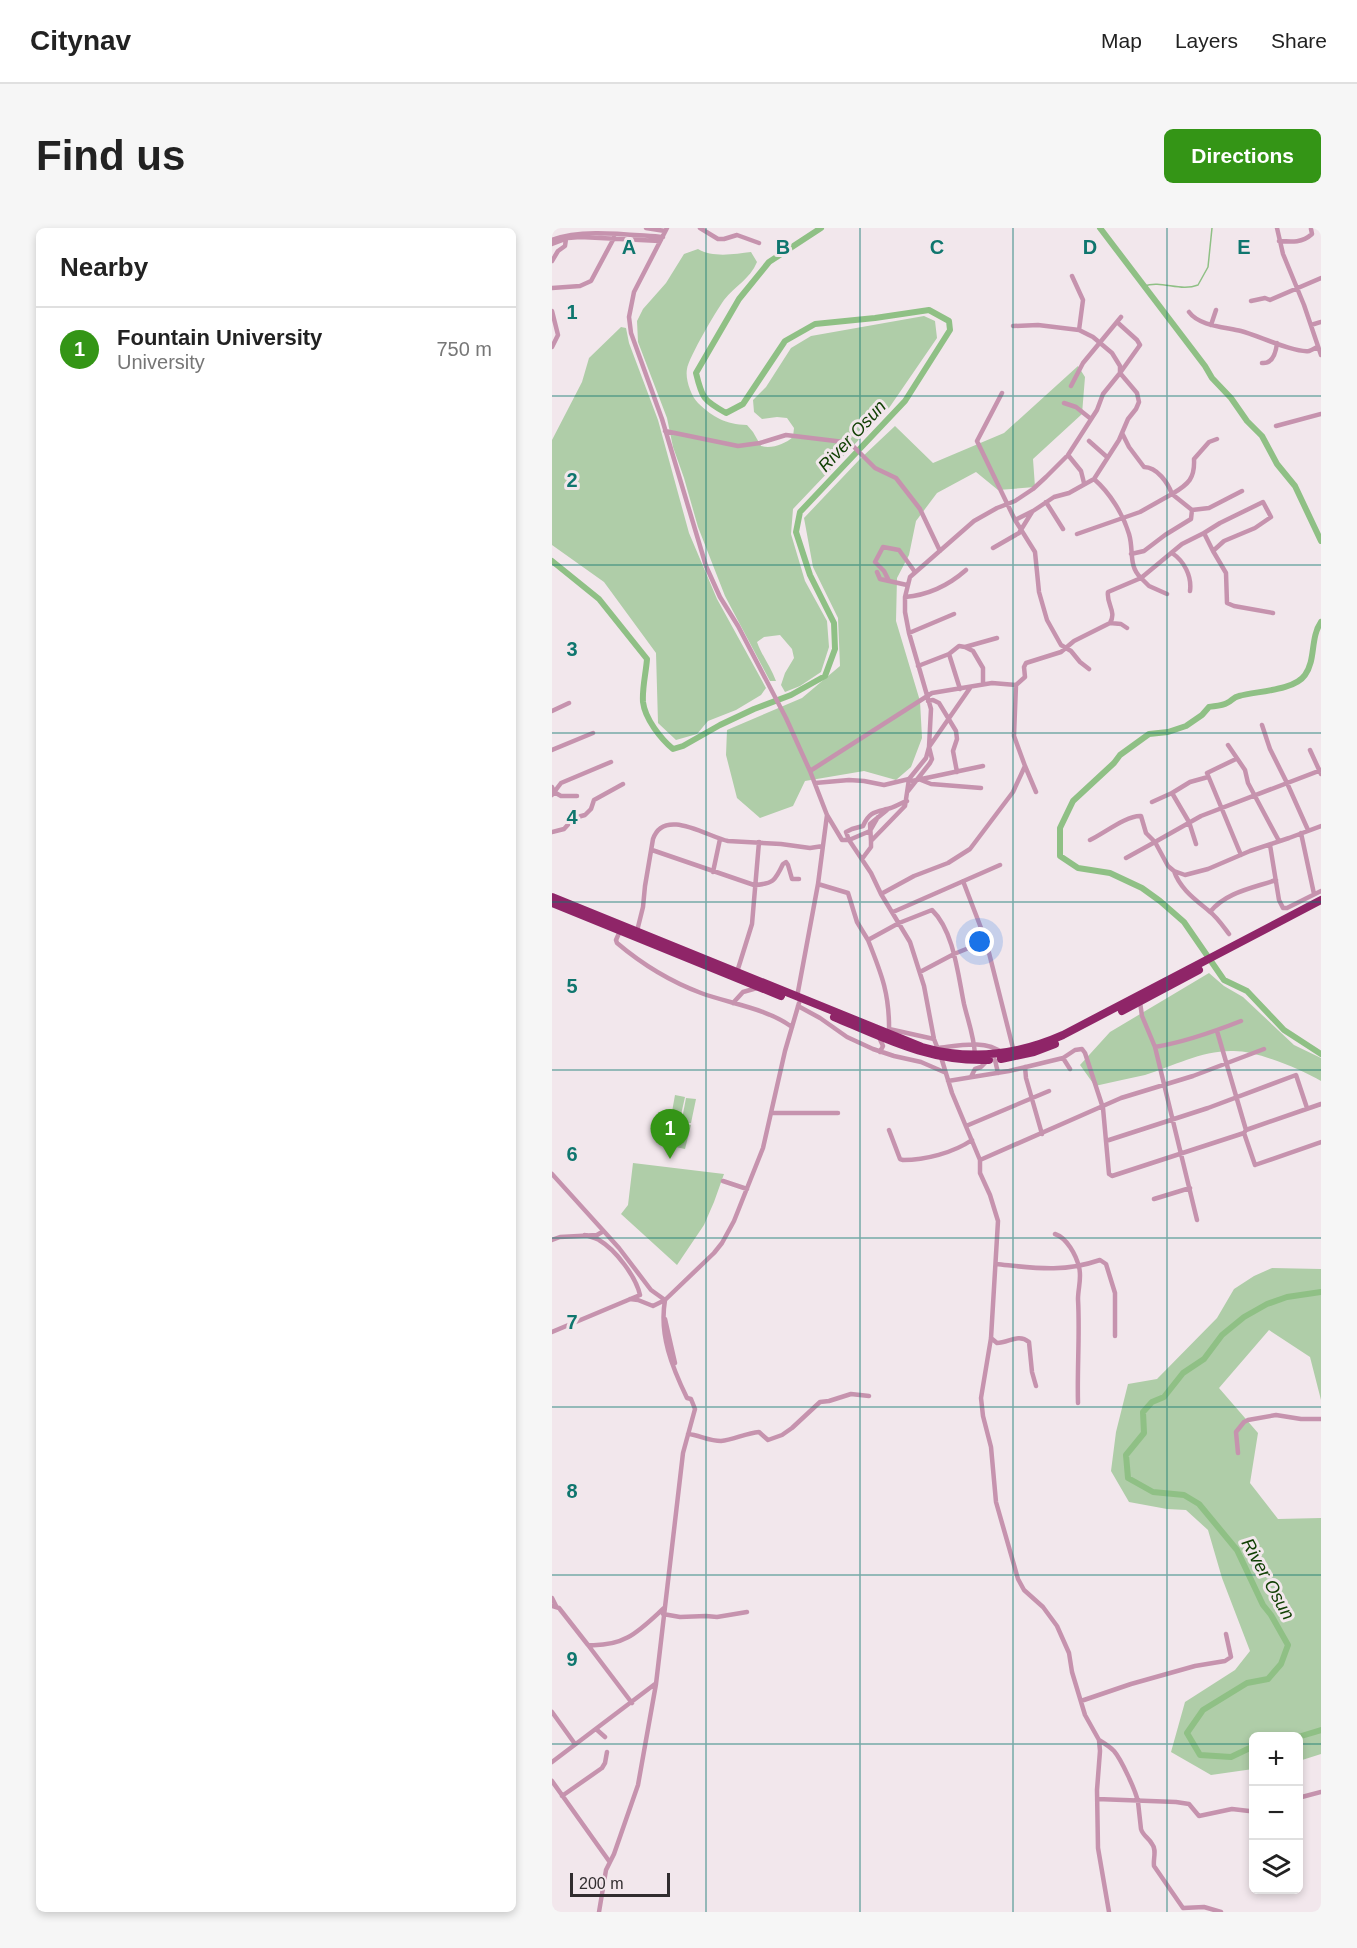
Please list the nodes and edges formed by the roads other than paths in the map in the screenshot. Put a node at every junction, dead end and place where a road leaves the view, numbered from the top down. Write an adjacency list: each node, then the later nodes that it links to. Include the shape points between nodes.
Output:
1 (646, 228): 6 (street)
2 (700, 228): 10 (street, via 718,239 737,235)
3 (1277, 228): 8 (street)
4 (1311, 229): 8 (street, via 1311,236 1298,242)
5 (566, 234): 6 (street); 7 (street); 9 (street); 11 (street, via 565,246)
6 (664, 234): 7 (street); 43 (street, via 634,292 629,317)
7 (614, 238): 15 (street, via 591,281)
8 (1280, 241): 16 (street)
9 (553, 242): 11 (street)
10 (759, 243)
11 (558, 251): 12 (street)
12 (552, 261)
13 (1072, 276): 27 (street, via 1083,300)
14 (1321, 278): 16 (street)
15 (552, 288)
16 (1297, 288): 17 (street, via 1269,300); 25 (street)
17 (1251, 301)
18 (1216, 310): 24 (street)
19 (552, 312): 29 (street, via 558,330)
20 (1189, 312): 24 (street)
21 (1121, 317): 22 (street)
22 (1117, 322): 30 (street); 36 (street, via 1140,345)
23 (1321, 322): 25 (street)
24 (1211, 325): 31 (street)
25 (1311, 325): 33 (street)
26 (1013, 326): 27 (street)
27 (1080, 330): 30 (street)
28 (552, 334): 29 (street)
29 (556, 340): 32 (street)
30 (1101, 343): 36 (street, via 1114,356); 37 (street, via 1083,363)
31 (1277, 343): 33 (street, via 1307,351); 35 (street, via 1272,360)
32 (552, 346)
33 (1318, 347): 34 (street)
34 (1321, 355)
35 (1262, 363)
36 (1120, 373): 41 (street, via 1103,394); 44 (street, via 1139,399)
37 (1071, 386)
38 (1002, 393): 54 (street, via 977,441)
39 (1064, 403): 41 (street)
40 (1321, 414): 42 (street)
41 (1091, 419): 47 (street)
42 (1276, 426)
43 (665, 431): 64 (street, via 738,446 786,435 844,442 875,468 896,478 910,495); 110 (street, via 706,566)
44 (1121, 432): 48 (street); 52 (street, via 1137,459 1159,475)
45 (1217, 440): 52 (street, via 1209,442 1194,459 1195,473)
46 (1089, 441): 48 (street)
47 (1068, 455): 50 (street, via 1081,471); 54 (street, via 1033,489)
48 (1107, 458): 49 (street)
49 (1094, 479): 50 (street); 57 (street)
50 (1084, 483): 53 (street)
51 (1242, 491): 55 (street, via 1209,508)
52 (1172, 494): 55 (street); 57 (street)
53 (1046, 502): 56 (street); 60 (street)
54 (1008, 504): 58 (street); 64 (street, via 974,521)
55 (1192, 510): 67 (street, via 1191,519 1144,551)
56 (1033, 511): 58 (street); 59 (street)
57 (1122, 517): 62 (street); 67 (street)
58 (1015, 519): 59 (street)
59 (1021, 528): 63 (street); 86 (street, via 1035,552 1039,592 1047,620)
60 (1063, 529)
61 (1204, 533): 65 (street); 65 (street, via 1265,503 1271,518 1224,541); 66 (street)
62 (1077, 534)
63 (993, 548)
64 (940, 551): 71 (street)
65 (1214, 551): 79 (street, via 1226,573 1227,603)
66 (1172, 553): 72 (street); 76 (street, via 1185,568)
67 (1131, 554): 69 (street)
68 (966, 570): 78 (street, via 933,592)
69 (1134, 570): 72 (street); 74 (street)
70 (877, 572): 73 (street, via 880,579)
71 (915, 572): 73 (street, via 898,550 883,546 875,562); 75 (street)
72 (1142, 578): 74 (street); 77 (street)
73 (889, 581): 75 (street)
74 (1131, 583): 81 (street, via 1107,594 1113,614)
75 (907, 585): 78 (street)
76 (1190, 591)
77 (1167, 594)
78 (905, 597): 83 (street)
79 (1273, 613)
80 (954, 614): 83 (street)
81 (1110, 623): 82 (street); 86 (street)
82 (1127, 628)
83 (909, 633): 88 (street)
84 (997, 638): 85 (street)
85 (966, 647): 87 (street, via 957,647); 92 (street, via 976,654 983,668)
86 (1066, 648): 91 (street); 93 (street, via 1026,663 1025,677)
87 (949, 654): 89 (street); 95 (street)
88 (916, 659): 89 (street); 90 (street)
89 (925, 662): 90 (street)
90 (918, 666): 96 (street)
91 (1089, 669)
92 (983, 684): 93 (street); 94 (street)
93 (1016, 685): 109 (street, via 1014,735)
94 (970, 688): 95 (street); 99 (street)
95 (960, 689): 96 (street, via 936,692)
96 (927, 699): 99 (street, via 939,703); 103 (street, via 931,718); 110 (street)
97 (569, 703): 98 (street)
98 (552, 711)
99 (949, 721): 103 (street); 114 (street, via 957,734 953,751)
100 (1262, 725): 119 (street)
101 (593, 733): 104 (street)
102 (1228, 745): 106 (street)
103 (929, 747): 112 (street, via 926,758); 113 (street, via 932,760)
104 (552, 750)
105 (1310, 750): 111 (street)
106 (1236, 759): 115 (street, via 1208,772); 126 (street)
107 (611, 762): 122 (street, via 565,781)
108 (983, 766): 114 (street)
109 (1025, 766): 124 (street); 169 (street, via 1013,792 970,849)
110 (810, 771): 118 (street)
111 (1320, 771): 119 (street)
112 (914, 772): 113 (street); 116 (street)
113 (922, 772): 117 (street)
114 (957, 772): 117 (street)
115 (1208, 777): 125 (street); 130 (street)
116 (909, 778): 117 (street); 118 (street, via 884,785 849,780); 123 (street)
117 (919, 780): 121 (street); 123 (street)
118 (815, 783): 132 (street)
119 (1287, 783): 126 (street); 140 (street)
120 (623, 784): 141 (street, via 594,800 585,815)
121 (981, 788)
122 (553, 791): 127 (street, via 561,796)
123 (908, 791): 128 (street)
124 (1036, 792)
125 (1172, 793): 129 (street); 134 (street)
126 (1255, 795): 130 (street); 148 (street)
127 (577, 796)
128 (907, 801): 131 (street); 147 (street)
129 (1152, 802)
130 (1222, 808): 134 (street); 156 (street)
131 (887, 809): 133 (street); 136 (street, via 875,812)
132 (826, 815): 138 (street); 143 (street)
133 (878, 817): 135 (street); 139 (street)
134 (1189, 822): 150 (street); 151 (street)
135 (870, 824): 136 (street); 139 (street)
136 (863, 826): 145 (street, via 849,830)
137 (1321, 826): 140 (street)
138 (835, 830): 143 (street); 145 (street, via 843,841)
139 (870, 831): 145 (street); 147 (street)
140 (1308, 831): 142 (street)
141 (552, 832)
142 (1301, 833): 148 (street); 171 (street)
143 (824, 837): 153 (street)
144 (720, 839): 149 (street); 154 (street, via 687,826 668,825 655,833); 162 (street)
145 (849, 840): 158 (street)
146 (1089, 840): 150 (street, via 1137,816 1142,817 1146,832)
147 (871, 841): 158 (street)
148 (1279, 841): 152 (street)
149 (759, 842): 153 (street); 167 (street)
150 (1155, 842): 157 (street); 161 (street)
151 (1196, 844)
152 (1270, 845): 156 (street); 164 (street)
153 (823, 846): 166 (street)
154 (652, 850): 155 (street); 159 (street)
155 (661, 854): 159 (street); 162 (street)
156 (1241, 855): 161 (street, via 1194,873)
157 (1126, 858)
158 (862, 860): 169 (street)
159 (650, 862): 178 (street)
160 (1000, 865): 165 (street)
161 (1174, 871): 175 (street, via 1184,888)
162 (713, 872): 167 (street)
163 (799, 879): 167 (street, via 792,879 786,862 773,880)
164 (1276, 879): 171 (street, via 1283,908); 175 (street, via 1228,896)
165 (963, 881): 174 (street); 181 (street)
166 (818, 884): 180 (street, via 848,893 857,922); 188 (street)
167 (754, 885): 184 (street, via 752,924)
168 (1321, 891): 171 (street)
169 (880, 894): 174 (street)
170 (552, 897): 178 (highway)
171 (1318, 897): 182 (highway)
172 (552, 903): 177 (highway)
173 (1321, 905): 182 (highway)
174 (893, 912): 176 (street)
175 (1210, 912): 179 (street)
176 (899, 923): 180 (street); 183 (street, via 934,911); 185 (street)
177 (620, 930): 187 (highway); 190 (street, via 617,943 654,971)
178 (637, 931): 184 (highway)
179 (1229, 934)
180 (868, 940): 194 (street, via 886,986)
181 (986, 941): 183 (street); 203 (street)
182 (1227, 952): 186 (highway)
183 (954, 954): 185 (street); 197 (street)
184 (737, 972): 188 (highway)
185 (920, 972): 196 (street)
186 (1185, 975): 189 (highway); 203 (highway, via 1044,1044)
187 (761, 987): 188 (highway); 190 (street, via 743,992)
188 (798, 1002): 192 (street); 194 (highway); 195 (highway); 200 (street, via 847,1037)
189 (1140, 1002): 198 (street); 202 (highway)
190 (733, 1004): 192 (street)
191 (1241, 1021): 193 (street)
192 (792, 1027): 224 (street)
193 (1217, 1030): 198 (street); 208 (street)
194 (889, 1031): 196 (street); 201 (highway)
195 (879, 1037): 200 (street, via 883,1046); 201 (highway, via 916,1051)
196 (934, 1039): 201 (street)
197 (974, 1045): 201 (street); 203 (street); 206 (street)
198 (1155, 1047): 217 (street)
199 (1264, 1049): 208 (street)
200 (880, 1052): 212 (street)
201 (939, 1052): 206 (highway); 212 (street)
202 (1036, 1052): 203 (highway); 207 (street)
203 (1009, 1054): 205 (highway); 206 (highway); 211 (street)
204 (1063, 1058): 207 (street); 210 (street); 222 (street, via 1082,1049)
205 (991, 1060): 206 (highway); 213 (street)
206 (975, 1061): 214 (street)
207 (1045, 1062): 209 (street)
208 (1227, 1064): 217 (street); 219 (street)
209 (1025, 1067): 211 (street); 215 (street)
210 (1070, 1069)
211 (1011, 1071): 213 (street); 215 (street)
212 (944, 1072): 216 (street)
213 (998, 1073): 214 (street)
214 (971, 1077): 216 (street)
215 (1026, 1078): 220 (street)
216 (948, 1081): 227 (street)
217 (1164, 1084): 222 (street); 226 (street)
218 (1049, 1091): 220 (street)
219 (1236, 1097): 223 (street, via 1296,1075); 226 (street); 229 (street)
220 (1032, 1099): 227 (street); 230 (street)
221 (1321, 1104): 223 (street)
222 (1103, 1108): 230 (street); 232 (street)
223 (1307, 1108): 229 (street)
224 (771, 1113): 225 (street); 239 (street)
225 (838, 1113)
226 (1172, 1119): 232 (street); 234 (street)
227 (966, 1126): 231 (street)
228 (889, 1130): 231 (street, via 903,1160 929,1157)
229 (1245, 1132): 233 (street, via 1255,1165); 234 (street)
230 (1041, 1134): 235 (street)
231 (972, 1140): 235 (street)
232 (1107, 1141): 234 (street, via 1112,1176)
233 (1321, 1143)
234 (1180, 1153): 238 (street)
235 (980, 1160): 246 (street, via 998,1221)
236 (552, 1174): 242 (street)
237 (723, 1181): 239 (street)
238 (1190, 1188): 240 (street); 241 (street)
239 (747, 1189): 249 (street, via 722,1243)
240 (1154, 1199)
241 (1197, 1220)
242 (602, 1232): 244 (street); 249 (street, via 651,1290)
243 (1055, 1234): 247 (street, via 1064,1239)
244 (585, 1235): 245 (street); 248 (street, via 600,1240 625,1266 640,1294)
245 (552, 1240)
246 (996, 1264): 247 (street); 252 (street)
247 (1079, 1267): 251 (street, via 1101,1260 1106,1264 1115,1293); 255 (street)
248 (630, 1299): 249 (street, via 653,1306); 250 (street)
249 (665, 1300): 257 (street, via 663,1316 675,1371 687,1398 694,1404)
250 (552, 1332)
251 (1115, 1336)
252 (991, 1338): 253 (street, via 997,1343 1022,1338 1029,1342); 268 (street, via 981,1398 999,1515 1018,1579 1057,1626 1069,1653)
253 (1036, 1386)
254 (869, 1396): 257 (street, via 851,1394 820,1402 792,1428 768,1440 759,1432 723,1441)
255 (1078, 1402)
256 (1321, 1419): 258 (street, via 1276,1415 1248,1420 1236,1432)
257 (688, 1434): 261 (street)
258 (1238, 1453)
259 (552, 1598): 260 (street)
260 (554, 1606): 264 (street)
261 (664, 1611): 262 (street, via 680,1617); 264 (street, via 613,1645); 265 (street)
262 (747, 1612)
263 (1226, 1634): 268 (street, via 1231,1657 1225,1660 1119,1687)
264 (588, 1645): 269 (street)
265 (656, 1684): 266 (street); 267 (street)
266 (646, 1691): 267 (street); 269 (street)
267 (654, 1695): 284 (street, via 638,1785)
268 (1081, 1701): 273 (street)
269 (632, 1703): 271 (street)
270 (552, 1712): 274 (street)
271 (596, 1729): 272 (street); 274 (street)
272 (604, 1737)
273 (1099, 1740): 281 (street); 282 (street, via 1114,1751)
274 (575, 1744): 276 (street)
275 (607, 1752): 279 (street, via 602,1768)
276 (552, 1762)
277 (552, 1781): 279 (street)
278 (1321, 1792): 280 (street)
279 (562, 1796): 284 (street)
280 (1303, 1797)
281 (1097, 1799): 282 (street); 286 (street, via 1099,1857)
282 (1138, 1802): 283 (street, via 1189,1804 1199,1816 1232,1809); 287 (street, via 1141,1829 1155,1851 1154,1866 1183,1908 1204,1907)
283 (1249, 1811)
284 (609, 1861): 285 (street)
285 (599, 1912)
286 (1109, 1912)
287 (1221, 1912)

